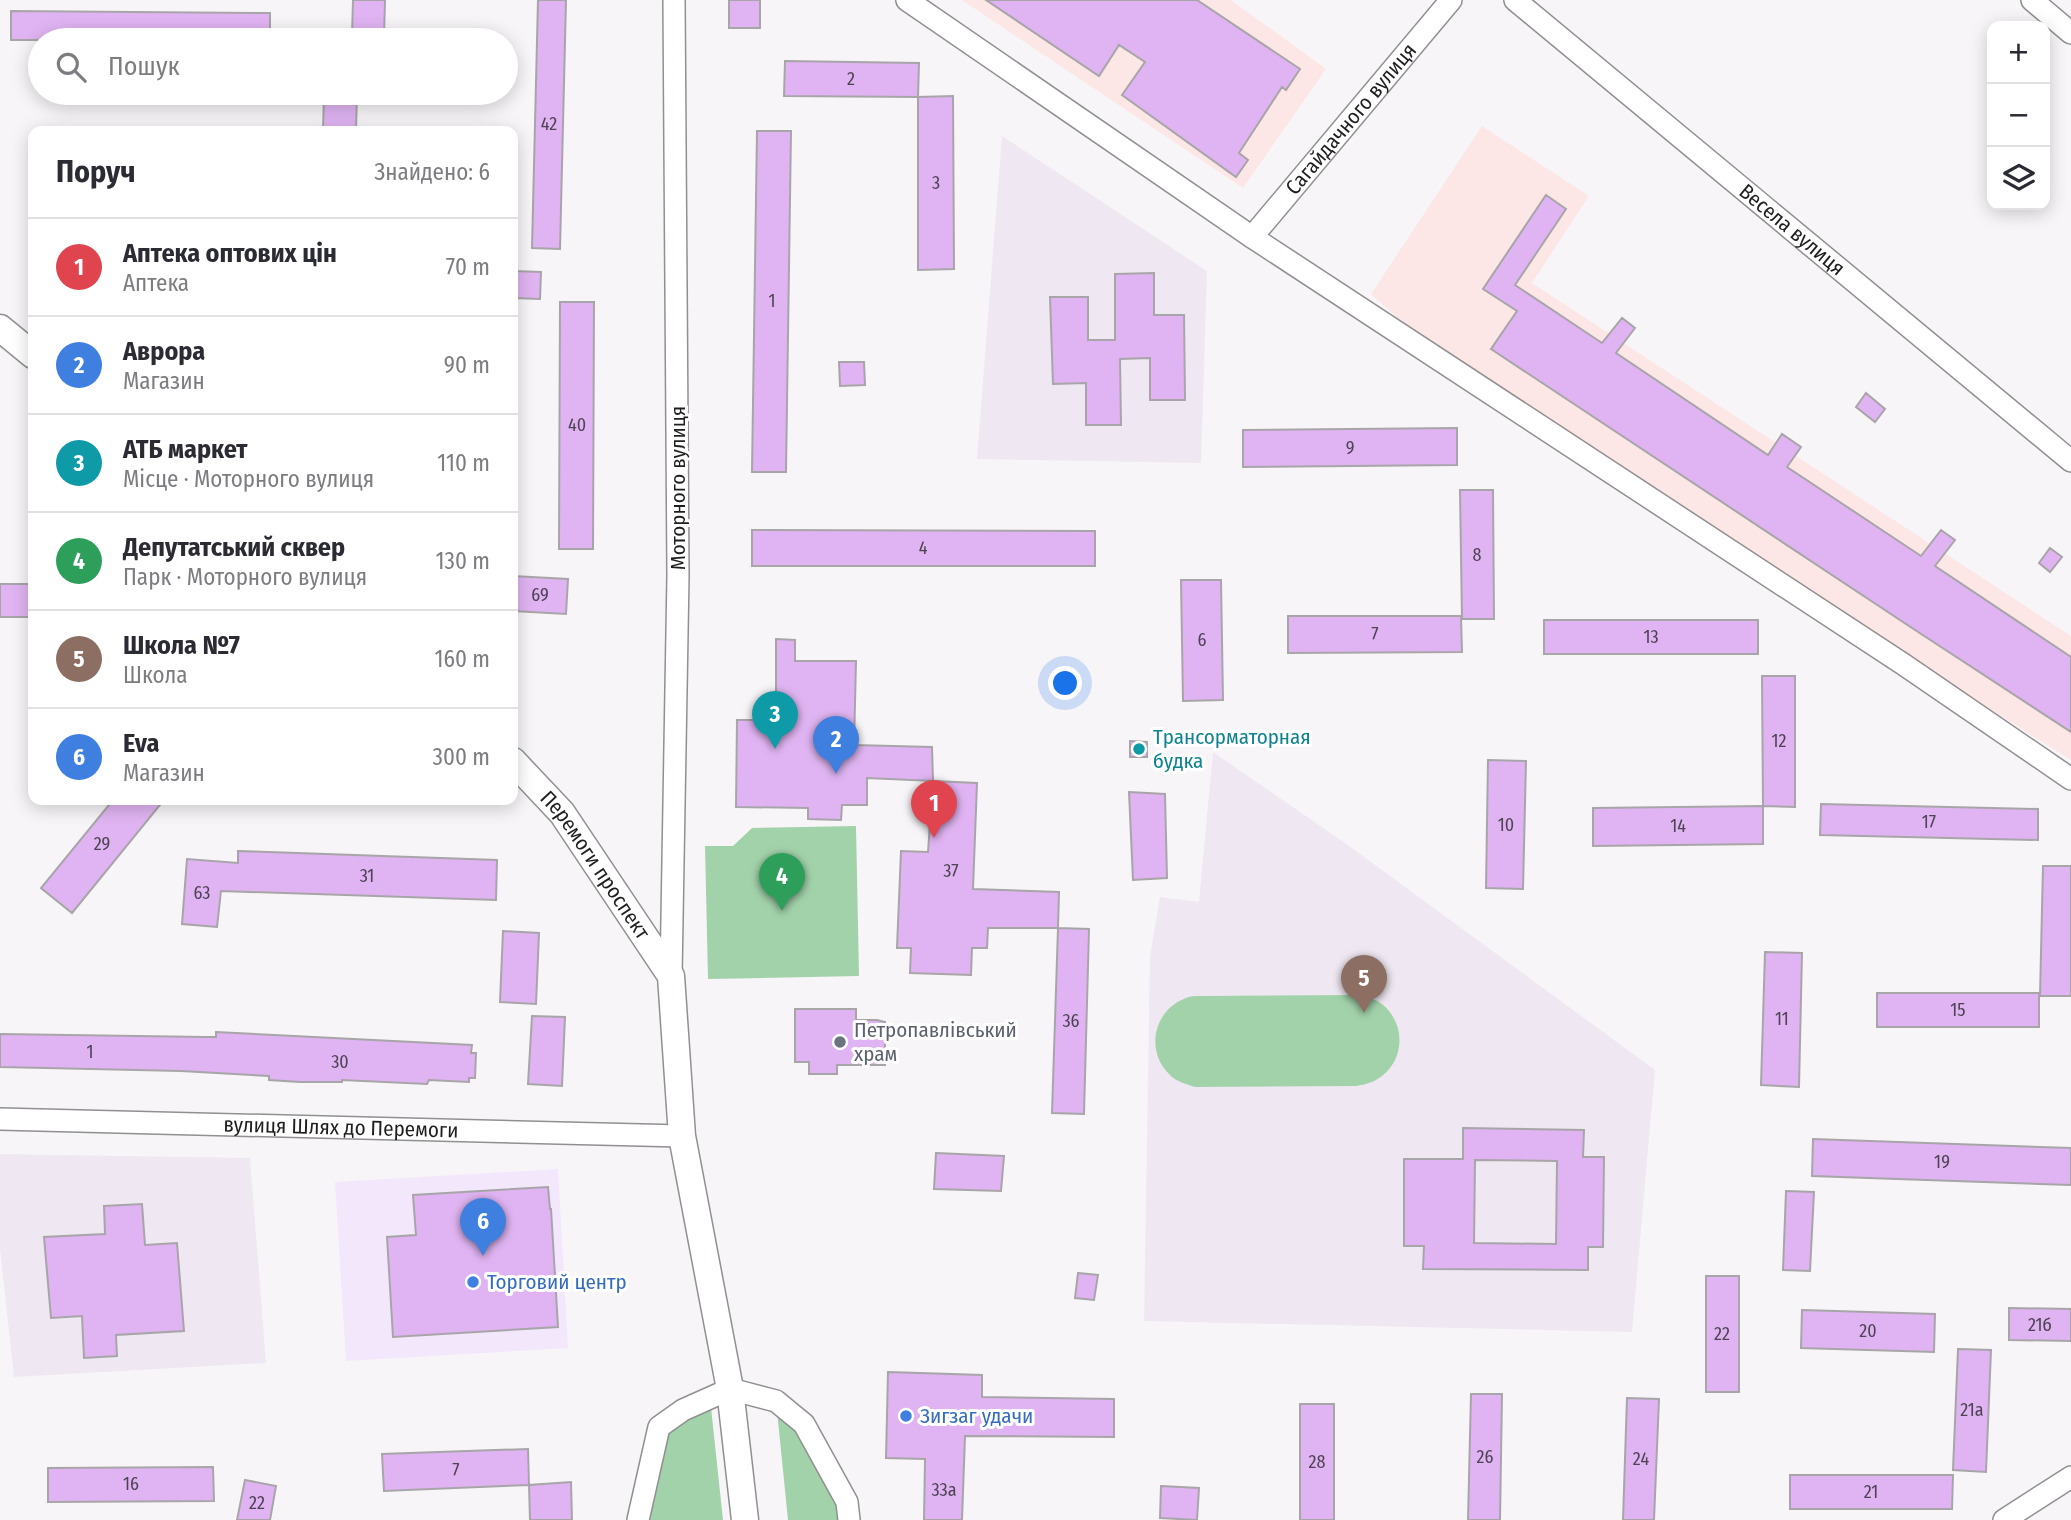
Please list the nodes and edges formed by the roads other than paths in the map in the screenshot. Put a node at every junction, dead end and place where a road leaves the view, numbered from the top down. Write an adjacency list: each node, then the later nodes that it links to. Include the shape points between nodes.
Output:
1 (674, 0): 13 (street, Моторного вулиця, via 678,575)
2 (906, 0): 7 (street)
3 (1451, 0): 7 (street, Сагайдачного вулиця)
4 (1515, 0): 10 (street, Весела вулиця)
5 (2032, 0): 6 (street)
6 (2071, 33)
7 (1252, 237): 12 (street)
8 (0, 328): 9 (street)
9 (28, 351)
10 (2071, 461)
11 (518, 766): 13 (street, Перемоги проспект, via 562,813)
12 (2071, 779)
13 (671, 976): 15 (street)
14 (0, 1119): 15 (street, вулиця Шлях до Перемоги)
15 (682, 1136): 16 (street)
16 (730, 1389): 18 (street, via 683,1410 659,1427); 19 (street); 20 (street, via 776,1401 804,1424 847,1502)
17 (2071, 1477): 21 (street)
18 (638, 1520)
19 (745, 1520)
20 (849, 1520)
21 (2004, 1520)

